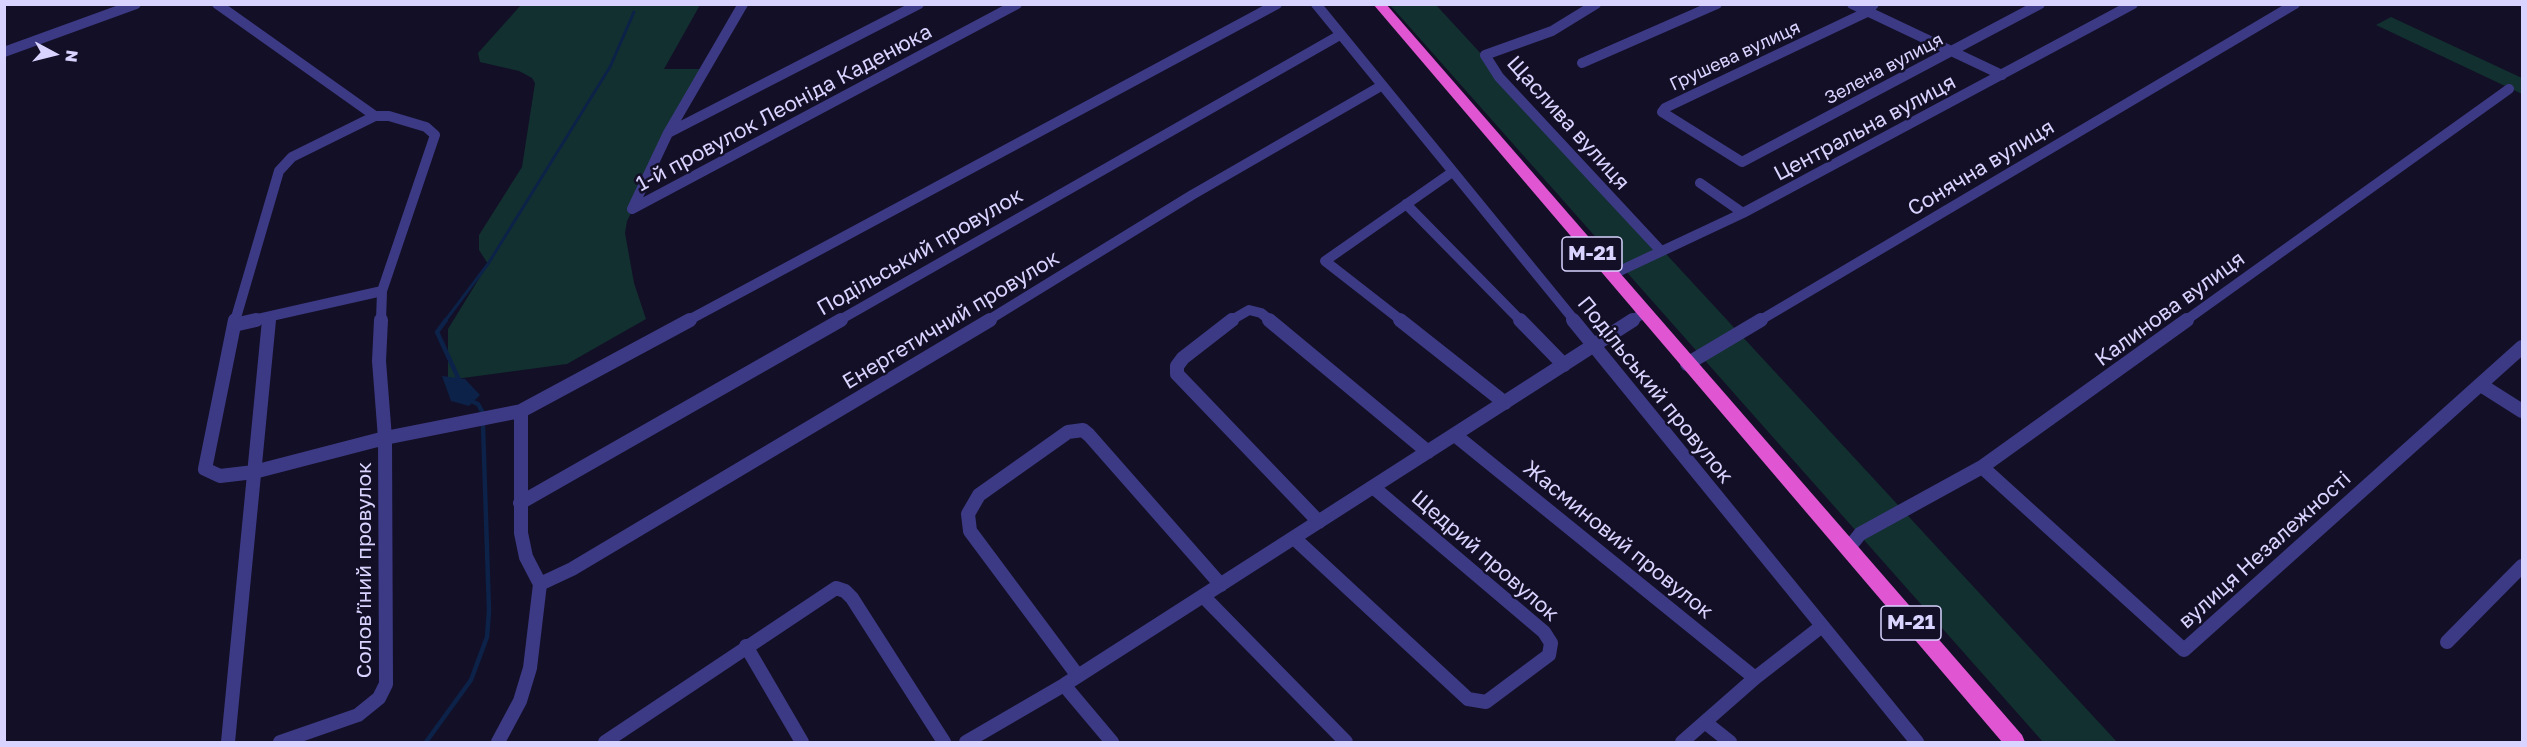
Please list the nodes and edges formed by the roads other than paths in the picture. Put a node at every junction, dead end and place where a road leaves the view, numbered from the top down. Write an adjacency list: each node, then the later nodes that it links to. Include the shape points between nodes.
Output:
1 (136, 4): 17 (street)
2 (217, 4): 23 (street)
3 (743, 4): 24 (street)
4 (919, 4): 24 (street)
5 (1017, 4): 24 (street, 1-й провулок Леоніда Каденюка, via 632,209)
6 (1277, 4): 42 (street)
7 (1316, 4): 16 (street, Подільський провулок)
8 (1379, 4): 31 (highway, М-21)
9 (1596, 4): 30 (street, Щаслива вулиця, via 1552,31 1485,55 1499,77)
10 (1717, 4): 19 (street)
11 (1852, 4): 15 (street)
12 (2040, 4): 18 (street, Зелена вулиця)
13 (2133, 4): 20 (street, Центральна вулиця)
14 (2295, 4): 38 (street, Сонячна вулиця)
15 (1871, 8): 18 (street); 25 (street, Грушева вулиця, via 1662,112)
16 (1340, 35): 21 (street, Подільський провулок); 50 (street, Подільський провулок)
17 (4, 52)
18 (1952, 52): 20 (street); 25 (street, Зелена вулиця)
19 (1582, 63)
20 (2002, 75): 29 (street, Центральна вулиця)
21 (1381, 86): 26 (street, Подільський провулок); 55 (street, Енергетичний провулок, via 1202,189 900,375 572,569)
22 (2509, 89): 47 (street, Калинова вулиця)
23 (375, 116): 32 (street, Соловʼїний провулок, via 426,127 435,135); 35 (street, Соловʼїний провулок, via 283,164)
24 (668, 134)
25 (1742, 162)
26 (1451, 172): 28 (street); 36 (street, Подільський провулок)
27 (1700, 183): 29 (street)
28 (1406, 204): 39 (street); 41 (street, via 1328,257 1326,263)
29 (1743, 213): 30 (street, Центральна вулиця)
30 (1661, 250): 31 (street, Центральна вулиця)
31 (1611, 275): 33 (highway, М-21)
32 (382, 291): 34 (street); 45 (street, Соловʼїний провулок, via 378,361)
33 (1644, 313): 36 (street); 38 (highway, М-21)
34 (268, 318): 35 (street); 48 (street)
35 (234, 325): 48 (street, Соловʼїний провулок, via 205,469 220,476)
36 (1593, 346): 39 (street); 58 (street, Подільський провулок)
37 (2523, 347): 40 (street, вулиця Незалежності)
38 (1687, 364): 53 (highway, М-21)
39 (1564, 365): 41 (street)
40 (2481, 385): 43 (street); 47 (street, вулиця Незалежності, via 2184,650)
41 (1505, 403): 44 (street)
42 (521, 411): 45 (street, Соловʼїний провулок); 50 (street)
43 (2523, 411)
44 (1455, 435): 46 (street); 62 (street, Жасминовий провулок)
45 (385, 438): 48 (street, Соловʼїний провулок); 67 (street, Соловʼїний провулок, via 386,684 379,698 358,715)
46 (1428, 452): 49 (street); 51 (street, via 1261,313 1250,310 1240,314 1183,357 1177,374)
47 (1983, 467): 53 (street, Калинова вулиця, via 1860,534)
48 (254, 472): 66 (street)
49 (1373, 487): 51 (street); 52 (street, Щедрий провулок, via 1544,632 1551,643 1549,655 1485,702 1468,699)
50 (520, 503): 55 (street, via 522,545)
51 (1319, 522): 52 (street)
52 (1294, 538): 56 (street)
53 (1848, 549): 77 (highway, М-21)
54 (2523, 566): 59 (street)
55 (540, 584): 68 (street, via 530,668 520,701)
56 (1221, 585): 57 (street); 61 (street, via 1089,435 1076,429 1068,432 979,495 968,514 970,531)
57 (1203, 596): 61 (street); 73 (street)
58 (1822, 626): 62 (street); 76 (street, Подільський провулок)
59 (2447, 642)
60 (746, 646): 65 (street); 69 (street); 70 (street, via 825,593 836,588 845,591)
61 (1078, 676): 63 (street)
62 (1755, 678): 64 (street)
63 (1064, 685): 71 (street); 72 (street)
64 (1707, 723): 74 (street); 75 (street)
65 (614, 740)
66 (228, 742)
67 (280, 742)
68 (498, 742)
69 (802, 742)
70 (944, 742)
71 (966, 742)
72 (1112, 742)
73 (1346, 742)
74 (1682, 742)
75 (1730, 742)
76 (1917, 742)
77 (2015, 742)

